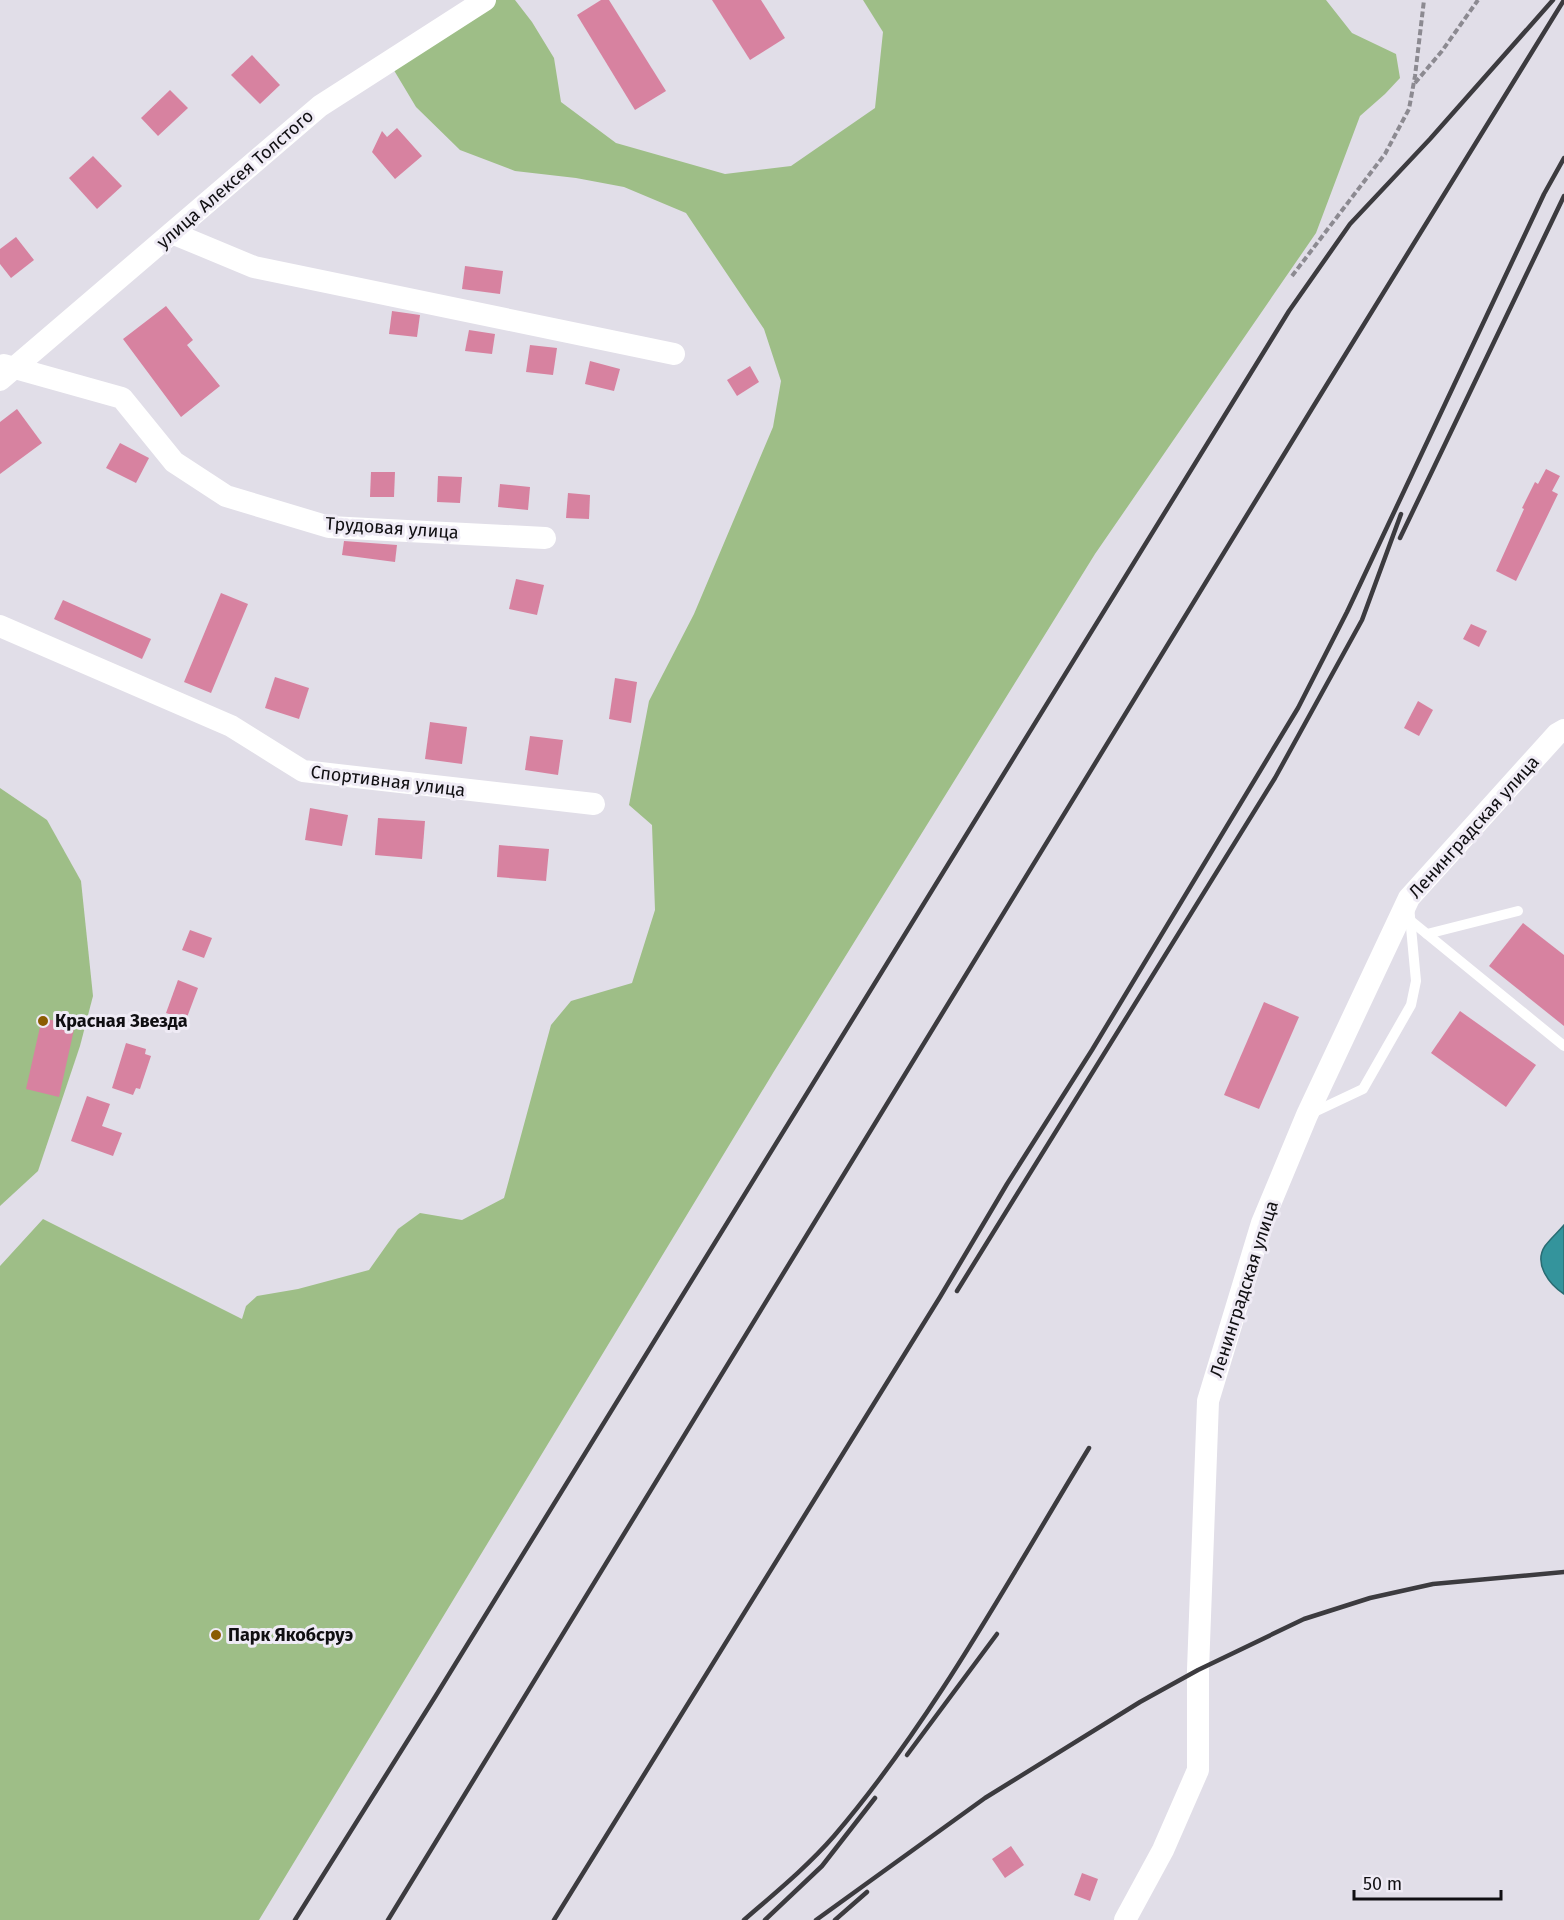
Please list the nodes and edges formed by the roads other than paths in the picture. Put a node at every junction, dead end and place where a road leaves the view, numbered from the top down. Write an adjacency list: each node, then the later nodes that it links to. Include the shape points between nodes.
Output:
1 (485, 0): 2 (street, улица Алексея Толстого, via 320,106)
2 (172, 233): 3 (street, via 254,267); 4 (street, улица Алексея Толстого)
3 (674, 354)
4 (5, 371): 5 (street, Трудовая улица, via 122,398 174,462 226,496 329,527)
5 (545, 538)
6 (0, 626): 8 (street, Спортивная улица, via 231,726 303,771)
7 (1564, 730): 9 (street, Ленинградская улица)
8 (594, 804)
9 (1409, 898): 11 (lane); 14 (street, Ленинградская улица)
10 (1518, 912): 12 (lane)
11 (1411, 921): 12 (lane); 14 (lane, via 1416,981 1411,1005 1363,1089)
12 (1427, 934): 13 (lane)
13 (1564, 1046)
14 (1307, 1115): 15 (street, Ленинградская улица, via 1262,1223 1208,1401 1198,1770 1163,1850)
15 (1125, 1920)

